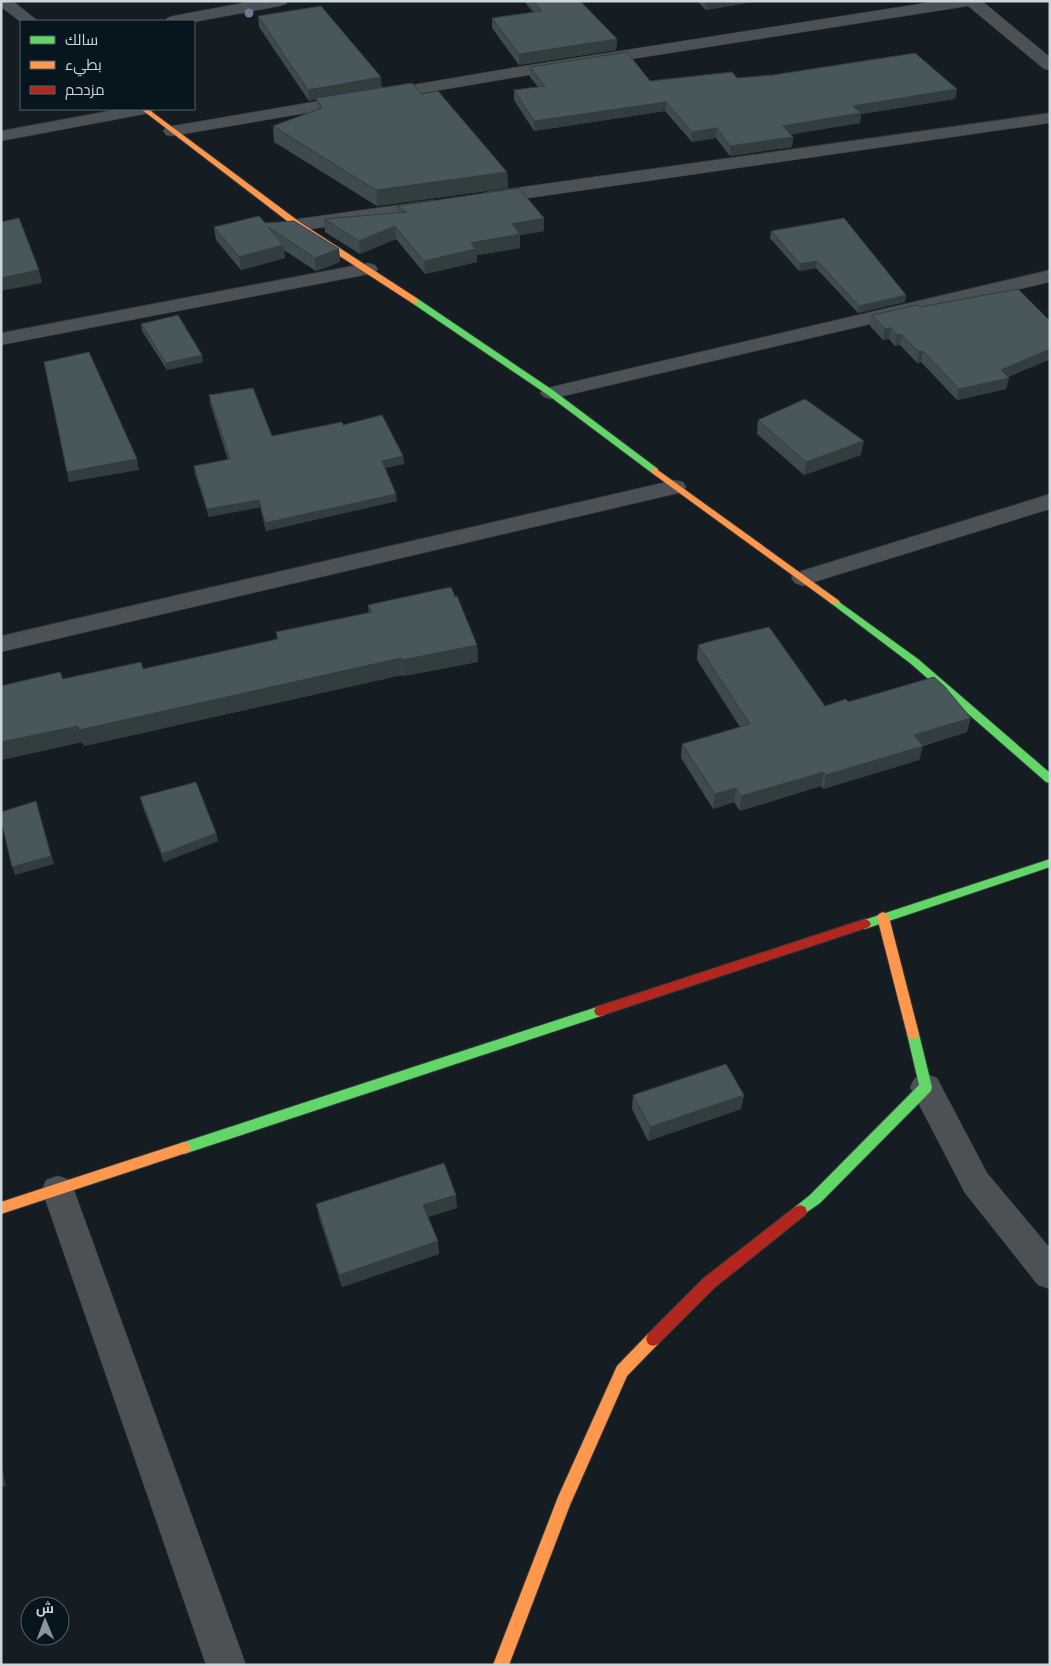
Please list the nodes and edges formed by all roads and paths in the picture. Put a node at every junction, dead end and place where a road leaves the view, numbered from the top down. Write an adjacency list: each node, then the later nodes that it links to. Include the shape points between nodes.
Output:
1 (3, 1): 4 (street)
2 (280, 1): 5 (street)
3 (971, 1): 6 (street); 10 (street, via 511,73)
4 (29, 20)
5 (177, 20)
6 (1050, 65)
7 (140, 110): 11 (street)
8 (146, 110): 10 (street)
9 (1050, 118): 12 (street)
10 (172, 131): 12 (street)
11 (1, 136)
12 (298, 225): 13 (street)
13 (368, 269): 15 (street); 16 (street)
14 (1050, 276): 16 (street)
15 (1, 339)
16 (551, 393): 17 (street)
17 (675, 487): 19 (street); 20 (street)
18 (1050, 501): 19 (street)
19 (803, 578): 21 (street, via 914,661)
20 (1, 644)
21 (1050, 779)
22 (1050, 863): 23 (street)
23 (883, 918): 24 (street); 25 (street)
24 (926, 1087): 27 (street, via 976,1182); 29 (street, via 815,1199 709,1283 622,1371 563,1502)
25 (58, 1190): 26 (street); 28 (street)
26 (1, 1208)
27 (1050, 1274)
28 (226, 1665)
29 (501, 1665)

